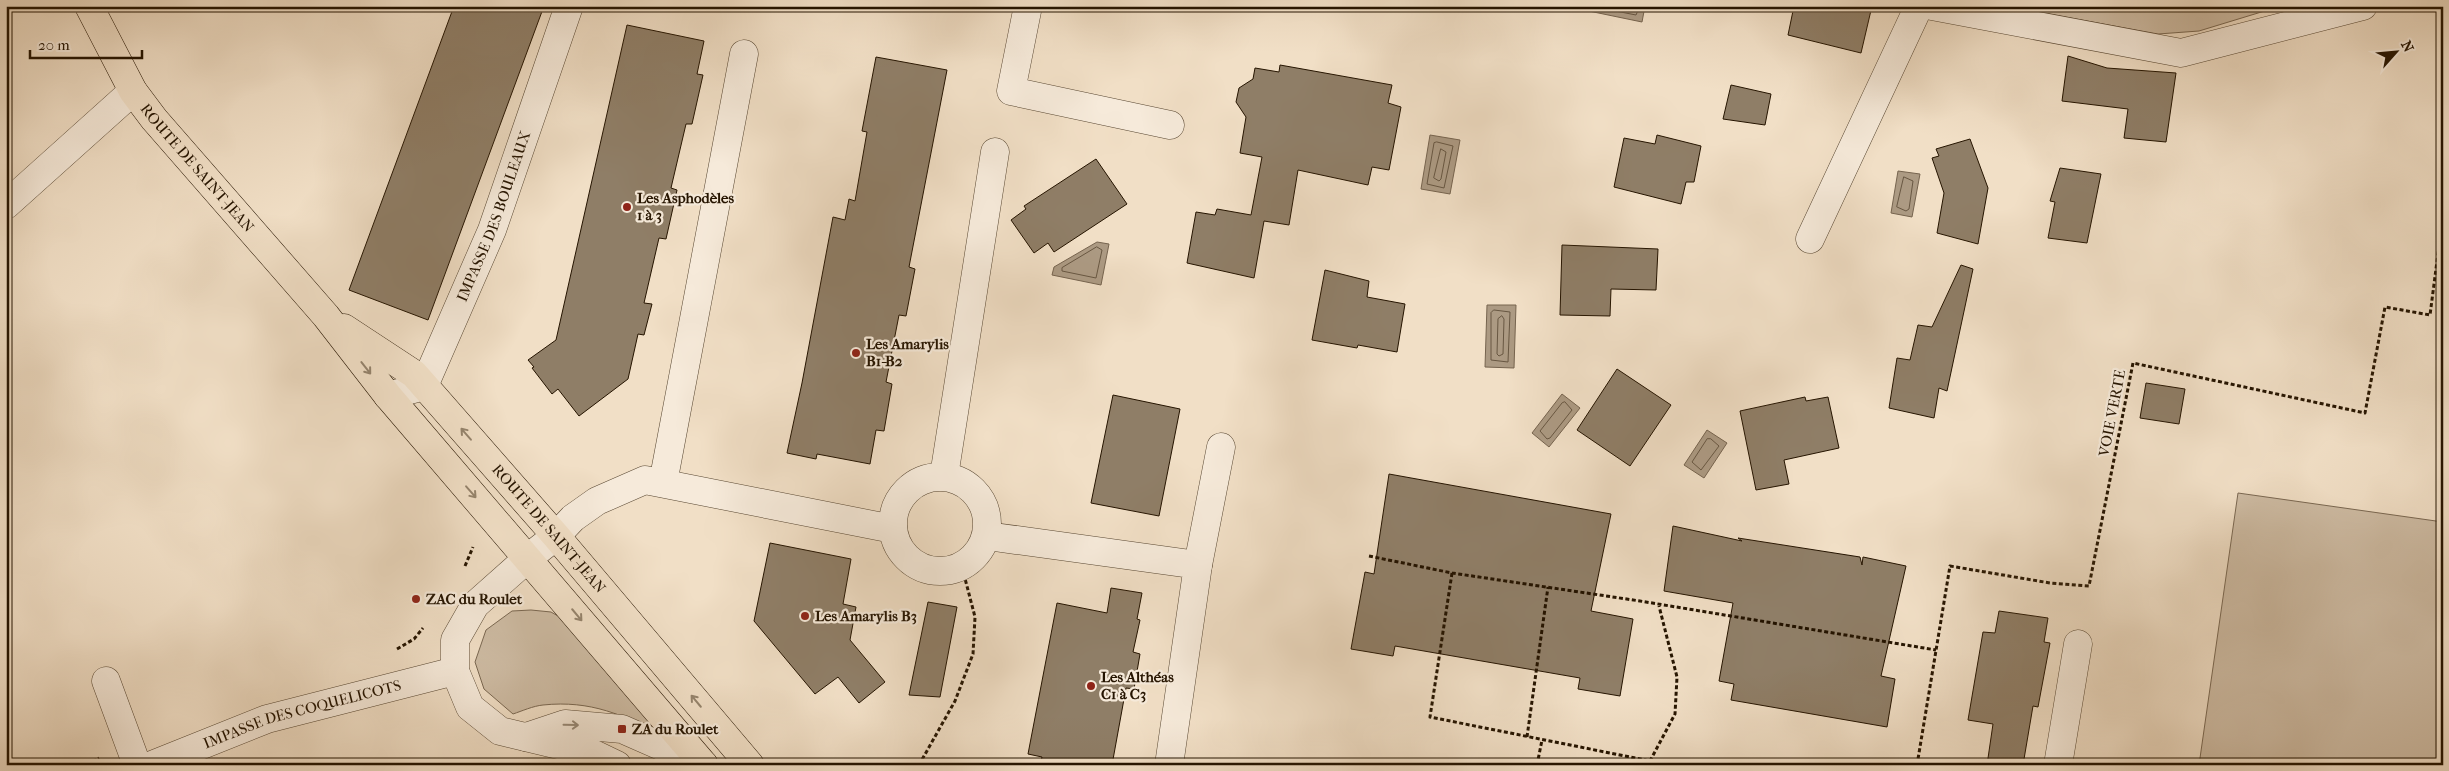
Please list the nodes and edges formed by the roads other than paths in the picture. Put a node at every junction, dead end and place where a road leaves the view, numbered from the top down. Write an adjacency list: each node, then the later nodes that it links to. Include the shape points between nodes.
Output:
1 (89, 6): 8 (main road, ROUTE DE SAINT-JEAN)
2 (569, 6): 14 (street, IMPASSE DES BOULEAUX, via 492,230)
3 (1028, 6): 9 (street, via 1011,91)
4 (1919, 6): 12 (street)
5 (1932, 6): 6 (street, via 2181,53)
6 (2363, 6)
7 (744, 54): 18 (street)
8 (133, 91): 11 (street); 13 (main road, ROUTE DE SAINT-JEAN)
9 (1170, 124)
10 (995, 152): 17 (street)
11 (6, 205)
12 (1810, 239)
13 (326, 316): 14 (main road, ROUTE DE SAINT-JEAN, via 414,374); 15 (main road, ROUTE DE SAINT-JEAN, one-way to 15)
14 (424, 386): 15 (street); 20 (main road, ROUTE DE SAINT-JEAN, one-way to 14)
15 (388, 396): 22 (main road, ROUTE DE SAINT-JEAN, one-way to 22)
16 (1221, 447): 23 (street)
17 (944, 476): 19 (street, via 923,480 906,491 895,508); 21 (street, via 964,482 979,496 987,515)
18 (663, 483): 19 (street); 20 (street, via 645,480 597,500)
19 (893, 529): 21 (street, via 898,546 910,561 926,570 944,572 962,567 978,554)
20 (556, 536): 22 (street); 32 (main road, ROUTE DE SAINT-JEAN, one-way to 20)
21 (987, 536): 23 (street)
22 (528, 558): 25 (street, via 475,605 454,640); 31 (main road, ROUTE DE SAINT-JEAN, one-way to 31)
23 (1198, 565): 33 (street)
24 (2078, 644): 34 (street)
25 (455, 671): 27 (street, via 470,707 500,731); 29 (street, IMPASSE DES COQUELICOTS, via 267,719)
26 (106, 681): 28 (street)
27 (525, 737): 30 (street, via 592,753); 31 (street, one-way to 31, via 565,724 622,729)
28 (137, 765)
29 (152, 765)
30 (617, 765)
31 (704, 765)
32 (750, 765)
33 (1169, 765)
34 (2058, 765)

